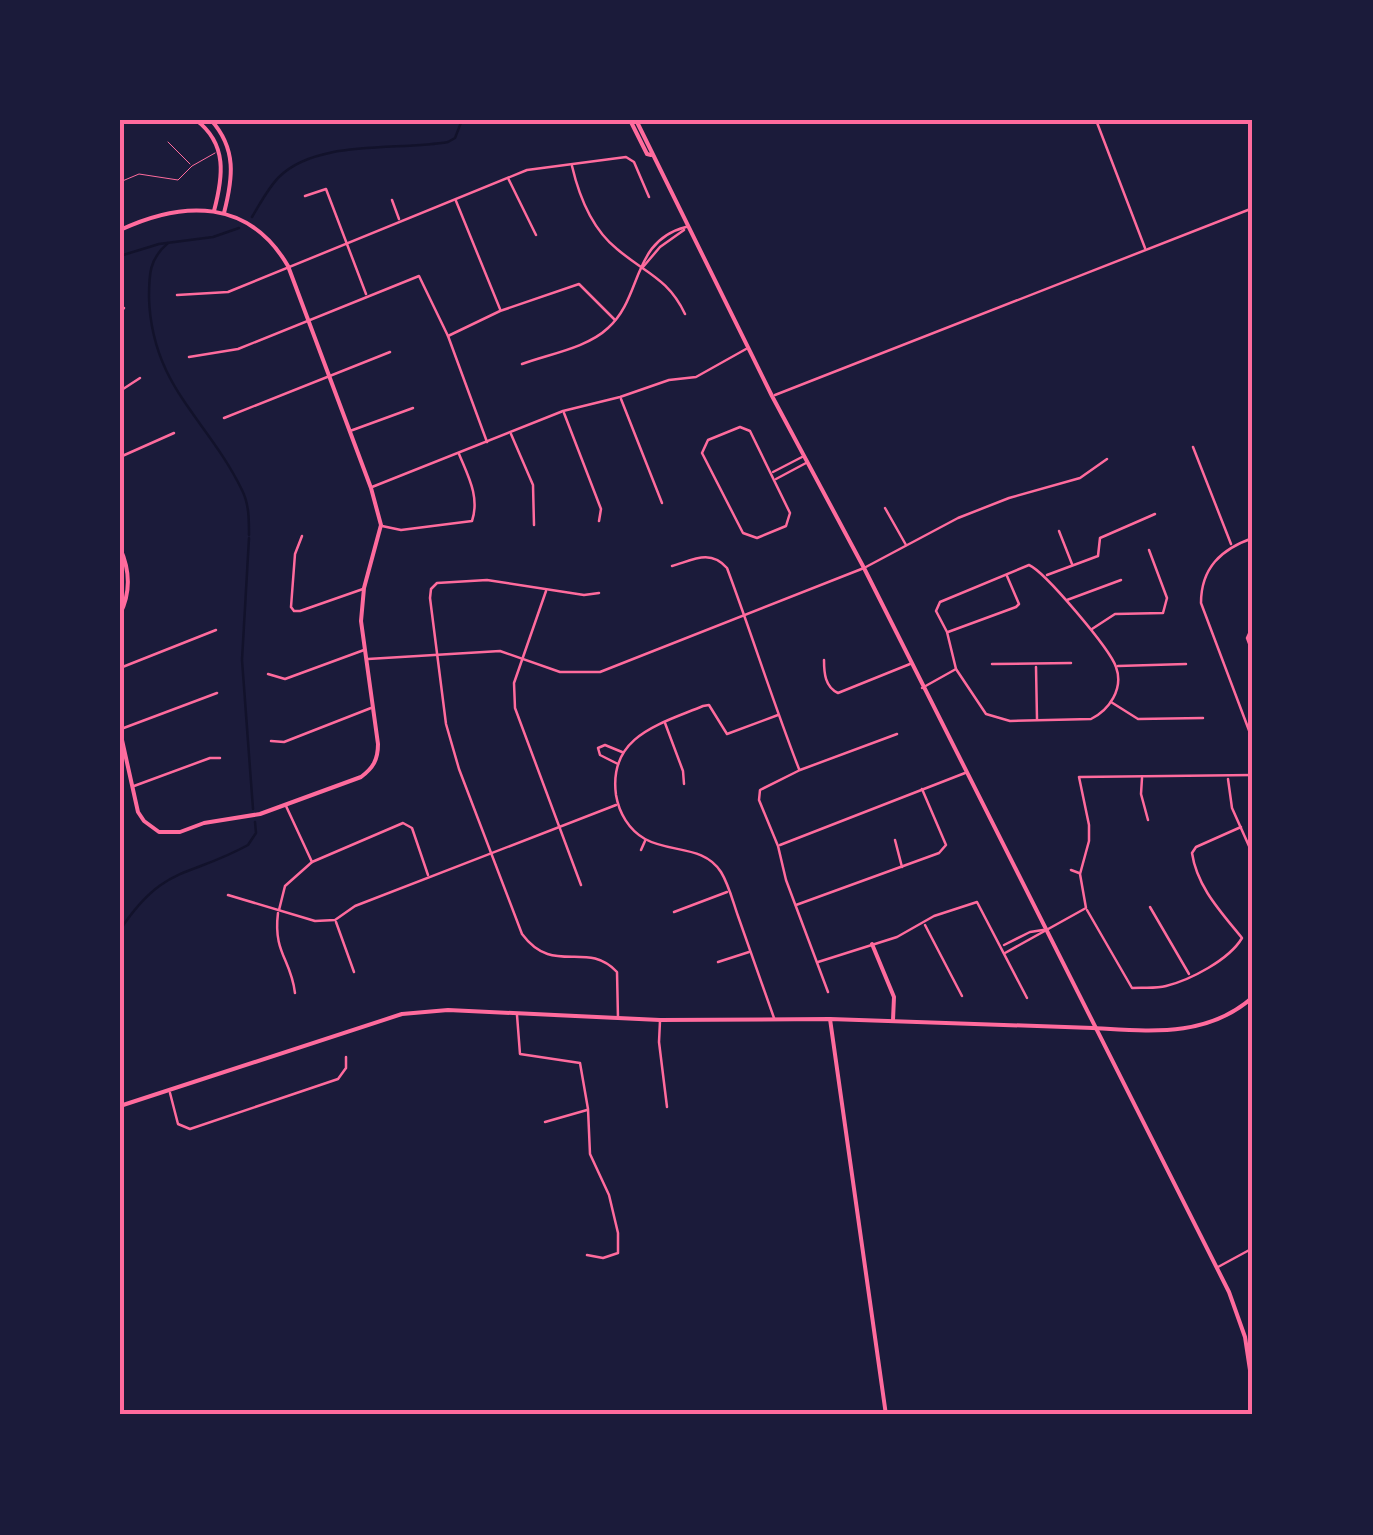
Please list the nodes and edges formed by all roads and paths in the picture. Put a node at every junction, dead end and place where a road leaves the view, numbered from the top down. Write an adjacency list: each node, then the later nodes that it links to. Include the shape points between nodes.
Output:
1 (196, 120): 7 (street)
2 (211, 120): 6 (street)
3 (632, 120): 20 (street)
4 (1096, 120): 24 (street)
5 (168, 142): 8 (lane)
6 (229, 150): 7 (lane); 18 (street)
7 (220, 151): 8 (lane); 17 (street)
8 (192, 166): 11 (lane, via 178,180 144,174)
9 (572, 166): 10 (street); 13 (street, via 626,158); 26 (street, via 580,198 605,238)
10 (508, 177): 14 (street); 22 (street)
11 (120, 182)
12 (305, 196): 23 (street, via 326,190)
13 (649, 197)
14 (454, 198): 19 (street); 30 (street)
15 (392, 200): 19 (street)
16 (1253, 208): 24 (street)
17 (214, 211): 18 (street); 21 (street, via 167,214)
18 (224, 213): 25 (street, via 261,232)
19 (400, 220): 23 (street)
20 (687, 227): 26 (street); 36 (street)
21 (120, 230)
22 (536, 236)
23 (345, 242): 25 (street); 28 (street)
24 (1145, 249): 43 (street)
25 (288, 266): 27 (street, via 228,292); 33 (street)
26 (642, 268): 32 (street, via 662,279); 34 (street)
27 (178, 295)
28 (367, 295): 33 (street); 35 (street, via 419,276)
29 (124, 308): 31 (street)
30 (500, 311): 34 (street, via 579,284); 35 (street)
31 (120, 312)
32 (685, 314)
33 (309, 321): 38 (street, via 238,349); 40 (street)
34 (616, 321): 39 (street, via 592,339)
35 (448, 336): 51 (street)
36 (748, 348): 43 (street); 44 (street, via 696,378)
37 (390, 352): 40 (street)
38 (188, 357)
39 (522, 364)
40 (329, 375): 47 (street); 48 (street)
41 (140, 378): 42 (street)
42 (120, 391)
43 (772, 396): 55 (street)
44 (620, 397): 46 (street); 60 (street)
45 (414, 408): 48 (street)
46 (563, 411): 49 (street); 63 (street, via 602,510)
47 (224, 418)
48 (350, 431): 59 (street)
49 (510, 432): 51 (street); 65 (street, via 532,485)
50 (174, 433): 54 (street)
51 (487, 442): 53 (street)
52 (1193, 447): 70 (street)
53 (458, 453): 59 (street); 64 (street, via 474,490 472,521 401,530)
54 (120, 457)
55 (805, 459): 57 (street); 58 (street); 75 (street)
56 (1107, 459): 69 (street, via 1080,478 1008,498)
57 (771, 473): 58 (street); 58 (street, via 748,429 704,444 702,453 751,539 786,526 791,517)
58 (775, 480)
59 (371, 488): 64 (street)
60 (662, 503)
61 (884, 508): 69 (street)
62 (1155, 514): 74 (street, via 1100,538 1098,556)
63 (599, 521)
64 (381, 525): 79 (street)
65 (534, 525)
66 (1060, 531): 74 (street)
67 (302, 536): 79 (street, via 295,554 294,611)
68 (1253, 538): 70 (street)
69 (906, 546): 75 (street)
70 (1232, 546): 114 (street, via 1205,576 1201,604)
71 (120, 548): 83 (street, via 128,591)
72 (1149, 550): 87 (street, via 1167,598 1163,613 1114,614)
73 (672, 566): 84 (street, via 718,558)
74 (1072, 566): 77 (street)
75 (864, 568): 84 (street); 95 (street)
76 (1006, 574): 77 (street, via 1029,565); 88 (street, via 940,602 936,612); 88 (street, via 1016,607)
77 (1045, 576): 82 (street)
78 (1121, 580): 82 (street)
79 (364, 588): 89 (street)
80 (547, 590): 81 (street); 91 (street, via 487,580 436,584 430,598); 92 (street)
81 (599, 592)
82 (1065, 600): 87 (street)
83 (120, 614)
84 (746, 616): 92 (street, via 600,672 560,672); 108 (street)
85 (1253, 625): 90 (street, via 1247,638)
86 (216, 630): 101 (street)
87 (1090, 630): 100 (street)
88 (947, 632): 102 (street)
89 (365, 649): 93 (street); 103 (street, via 285,679)
90 (1253, 654)
91 (437, 655): 92 (street, via 500,651); 93 (street); 140 (street, via 446,724)
92 (523, 657): 135 (street, via 515,708)
93 (366, 660): 107 (street)
94 (824, 660): 95 (street, via 826,681 838,693)
95 (910, 664): 104 (street)
96 (992, 664): 97 (street)
97 (1036, 664): 98 (street); 110 (street)
98 (1071, 664)
99 (1186, 664): 100 (street)
100 (1116, 666): 106 (street)
101 (120, 668)
102 (956, 669): 104 (street); 110 (street, via 992,718)
103 (268, 674)
104 (922, 688): 122 (street)
105 (216, 693): 112 (street)
106 (1111, 702): 109 (street, via 1138,718); 110 (street, via 1090,719)
107 (372, 708): 115 (street, via 284,742); 132 (street, via 378,755 372,769)
108 (778, 715): 111 (street, via 732,734 722,730 709,705); 121 (street)
109 (1203, 718)
110 (1038, 721)
111 (664, 722): 116 (street); 128 (street)
112 (120, 730): 119 (street)
113 (897, 734): 121 (street)
114 (1253, 739)
115 (270, 741)
116 (623, 753): 118 (street); 118 (street, via 605,744 598,748)
117 (220, 758): 129 (street)
118 (618, 764): 131 (street)
119 (128, 767): 120 (street); 129 (street)
120 (120, 768)
121 (800, 770): 138 (street, via 760,790)
122 (965, 773): 130 (street); 157 (street)
123 (1253, 775): 127 (street)
124 (1142, 776): 126 (street); 127 (street); 133 (street)
125 (1070, 777): 126 (street)
126 (1079, 777): 145 (street, via 1089,841)
127 (1228, 777): 134 (street)
128 (684, 784)
129 (132, 786): 132 (street, via 144,822 159,832)
130 (922, 789): 138 (street); 143 (street, via 946,845)
131 (618, 804): 135 (street); 136 (street)
132 (286, 805): 142 (street)
133 (1148, 820)
134 (1242, 827): 141 (street); 165 (street, via 1192,853 1202,884 1242,938)
135 (559, 829): 140 (street); 147 (street)
136 (646, 840): 139 (street); 148 (street, via 711,862)
137 (895, 840): 143 (street)
138 (778, 846): 150 (street)
139 (641, 850)
140 (492, 854): 146 (street); 172 (street, via 533,950 588,956 617,972)
141 (1253, 856)
142 (312, 862): 146 (street, via 408,823); 153 (street, via 285,886)
143 (902, 868): 150 (street)
144 (1071, 870): 145 (street)
145 (1080, 874): 152 (street)
146 (428, 878): 155 (street)
147 (580, 885)
148 (729, 891): 154 (street); 160 (street)
149 (228, 895): 153 (street)
150 (795, 906): 163 (street)
151 (1150, 907): 165 (street)
152 (1086, 908): 157 (street); 165 (street, via 1132,988)
153 (278, 912): 155 (street); 167 (street, via 276,935)
154 (674, 912)
155 (334, 920): 164 (street)
156 (924, 923): 158 (street); 159 (street, via 978,902); 168 (street)
157 (1044, 930): 159 (street); 161 (street); 177 (street)
158 (872, 944): 163 (street); 176 (street, via 894,997)
159 (1002, 946): 161 (street)
160 (750, 951): 162 (street); 173 (street)
161 (1005, 953): 170 (street)
162 (718, 962)
163 (818, 962): 166 (street)
164 (354, 972)
165 (1190, 976)
166 (828, 992)
167 (295, 993)
168 (962, 996)
169 (1253, 997): 177 (street, via 1195,1028)
170 (1027, 998)
171 (517, 1013): 172 (street); 179 (street, via 402,1014); 182 (street, via 520,1054 580,1063)
172 (618, 1018): 175 (street)
173 (774, 1018): 174 (street); 175 (street)
174 (830, 1019): 176 (street); 189 (street)
175 (660, 1020): 181 (street)
176 (892, 1022): 177 (street)
177 (1093, 1028): 186 (street)
178 (346, 1057): 179 (street, via 338,1079 190,1129 178,1124)
179 (170, 1091): 180 (street)
180 (120, 1106)
181 (667, 1106)
182 (588, 1110): 183 (street); 185 (street, via 590,1154 609,1194 618,1253)
183 (544, 1122)
184 (1253, 1248): 186 (street)
185 (587, 1255)
186 (1217, 1267): 187 (street, via 1240,1317)
187 (1252, 1373): 188 (street)
188 (1253, 1390)
189 (886, 1415)

